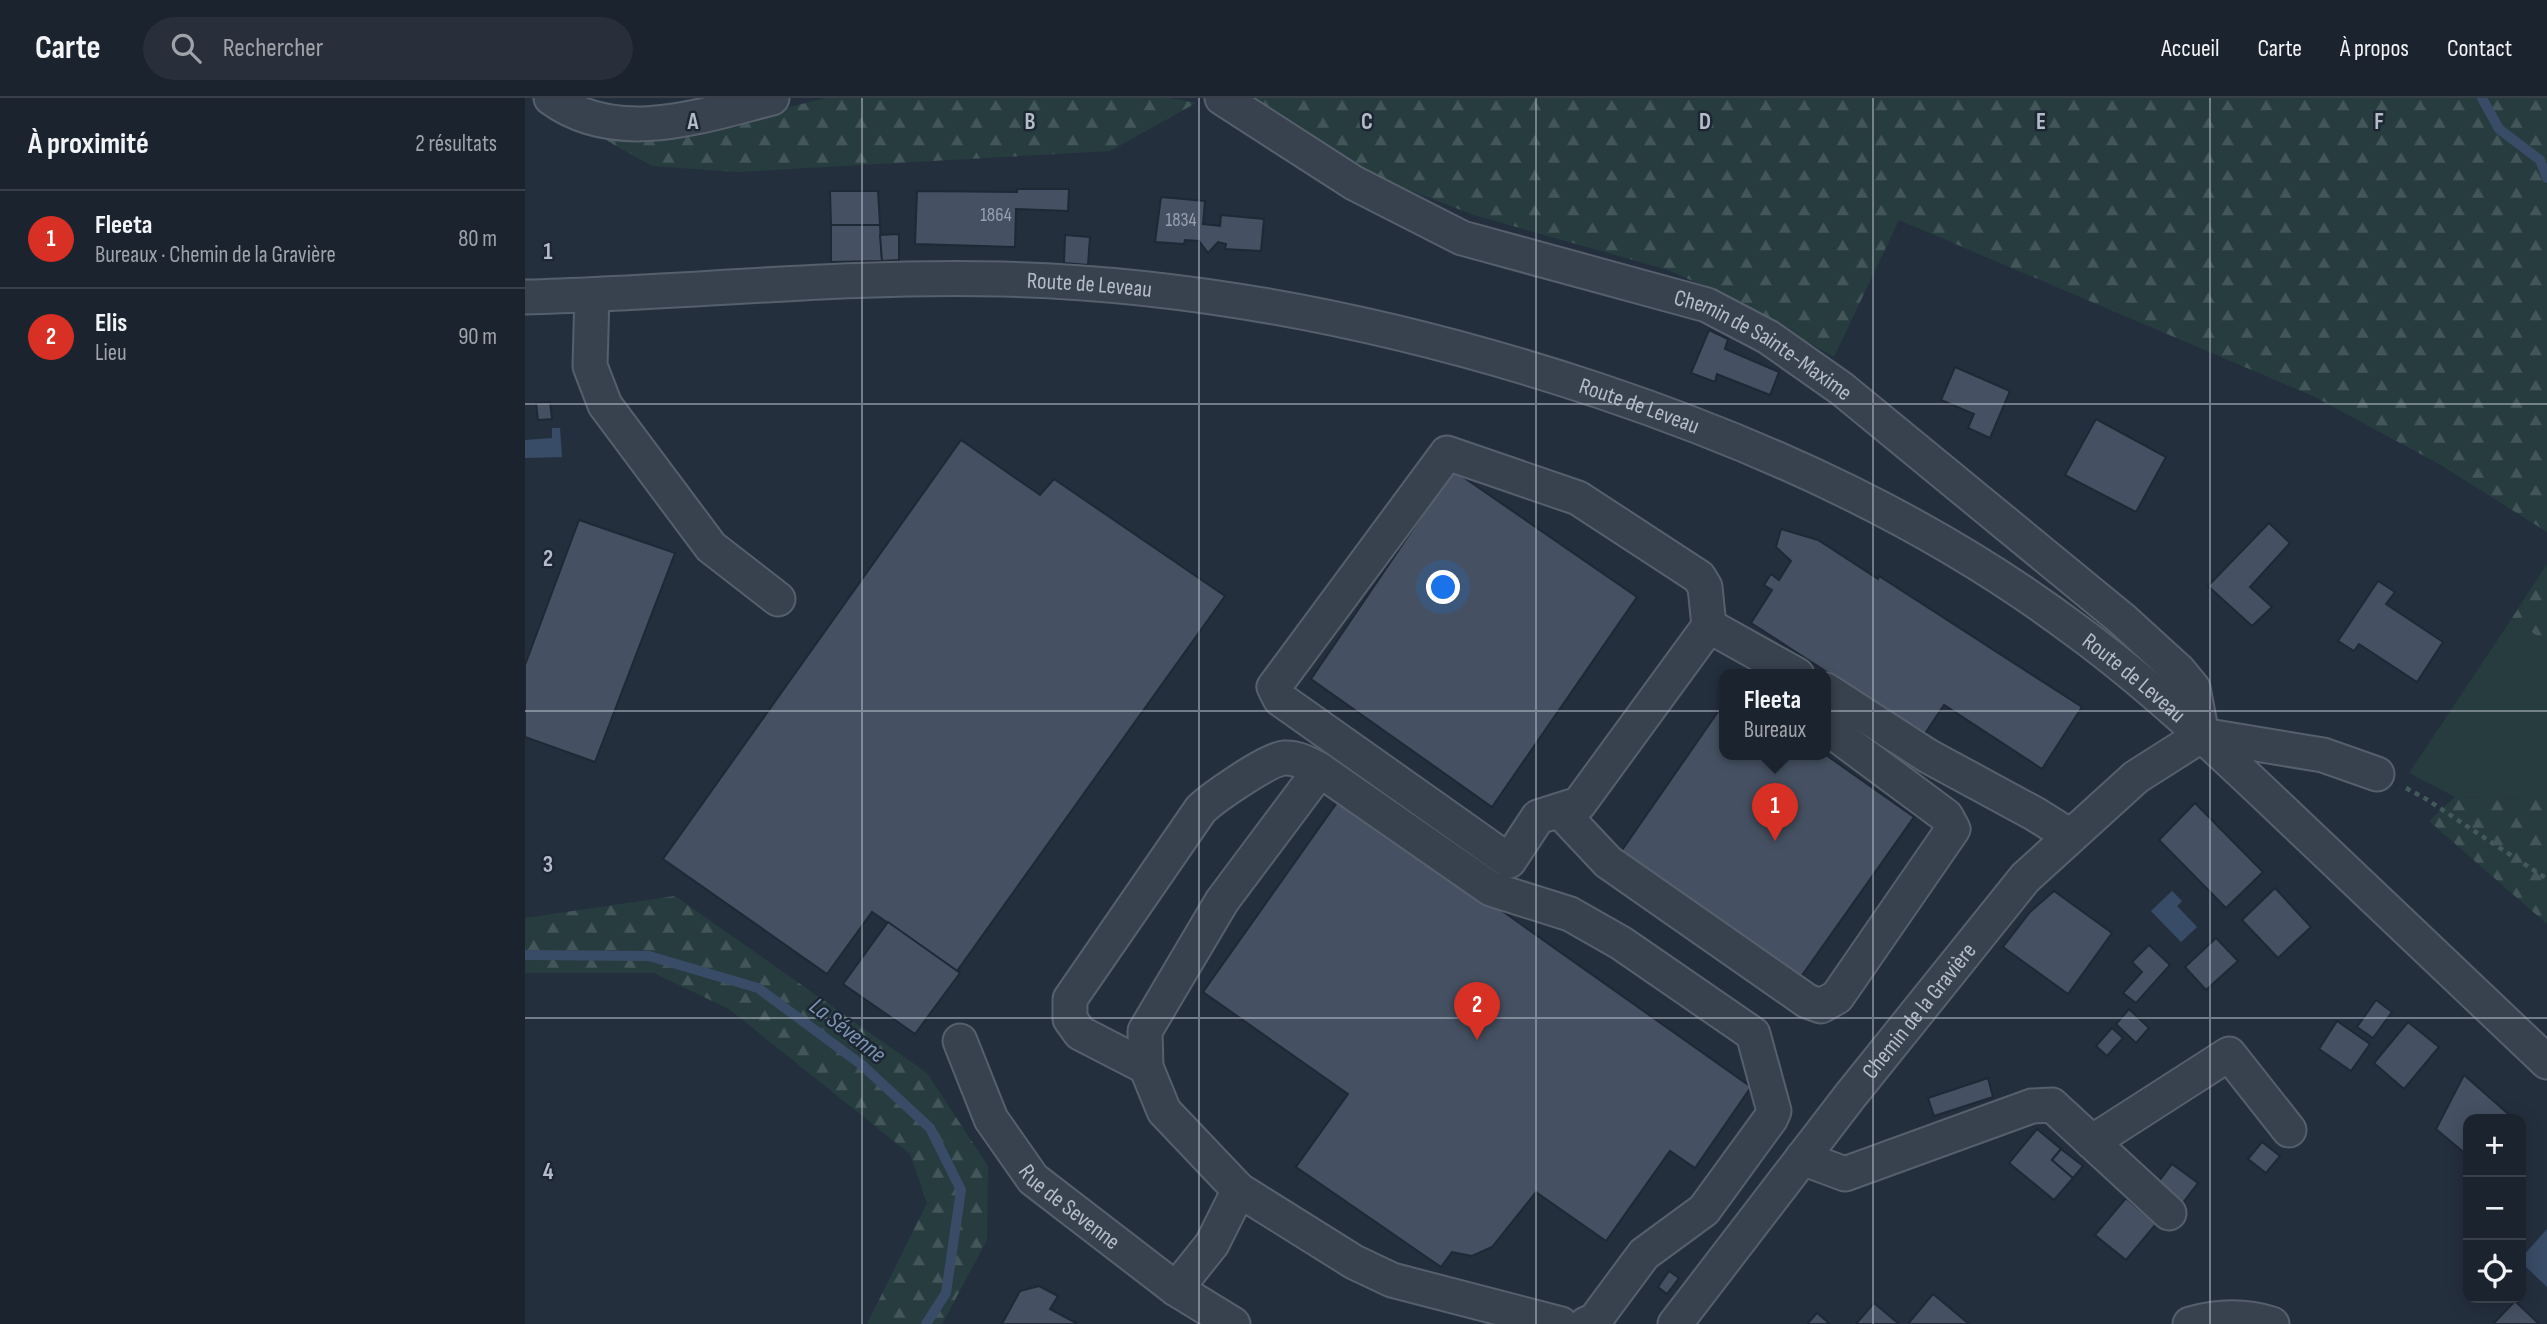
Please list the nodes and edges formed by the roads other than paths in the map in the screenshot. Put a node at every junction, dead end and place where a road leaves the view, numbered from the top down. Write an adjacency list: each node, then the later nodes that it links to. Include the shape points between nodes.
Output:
1 (551, 98): 2 (street, via 589,116 628,125 686,120)
2 (772, 98)
3 (1222, 98): 11 (street, Chemin de Sainte-Maxime, via 1354,183 1462,238 1707,304 1768,337 1850,396 2179,671 2193,688)
4 (592, 295): 5 (street, Route de Leveau); 6 (street, via 590,366 605,405 711,547); 11 (street, Route de Leveau, via 884,279 1005,279 1200,294 1435,340 1728,436 1819,477 1948,545 2031,598 2081,633)
5 (525, 296)
6 (778, 599)
7 (1709, 626): 8 (street); 14 (street, via 1580,804); 14 (street, via 1705,587 1699,577 1578,498 1447,453 1274,687 1280,699 1509,861 1538,817)
8 (1780, 669)
9 (1831, 693): 15 (street, via 1928,756)
10 (1831, 731): 14 (street, via 1946,816 1953,829 1837,997 1821,1006 1807,1001 1608,862)
11 (2202, 735): 13 (street, via 2323,755); 15 (street, Chemin de la Gravière, via 2136,777); 17 (street, Route de Leveau)
12 (1320, 770): 18 (street, via 1222,901 1145,1031); 18 (street, via 1296,758 1281,758 1215,795 1070,999 1070,1019 1080,1033); 27 (street, via 1491,889 1570,914 1621,943 1753,1034 1774,1111 1771,1118 1704,1210 1644,1254 1595,1320)
13 (2377, 774)
14 (1560, 811)
15 (2070, 836): 21 (street, Chemin de la Gravière, via 2025,878 1987,923)
16 (960, 1041): 24 (street, Rue de Sevenne, via 991,1119 1033,1179)
17 (2547, 1062)
18 (1146, 1067): 22 (street, via 1164,1111)
19 (2289, 1130): 20 (street, via 2229,1054)
20 (2092, 1142): 21 (street, via 2052,1105 2032,1106 1845,1174); 23 (street)
21 (1802, 1158): 28 (street, Chemin de la Gravière)
22 (1239, 1190): 24 (street, via 1212,1244); 26 (street, via 1373,1272)
23 (2169, 1213)
24 (1176, 1289): 25 (street, Rue de Sevenne)
25 (1233, 1324)
26 (1561, 1324)
27 (1586, 1324)
28 (1675, 1324)
29 (2190, 1324): 30 (street, via 2212,1318 2251,1318)
30 (2271, 1324)

